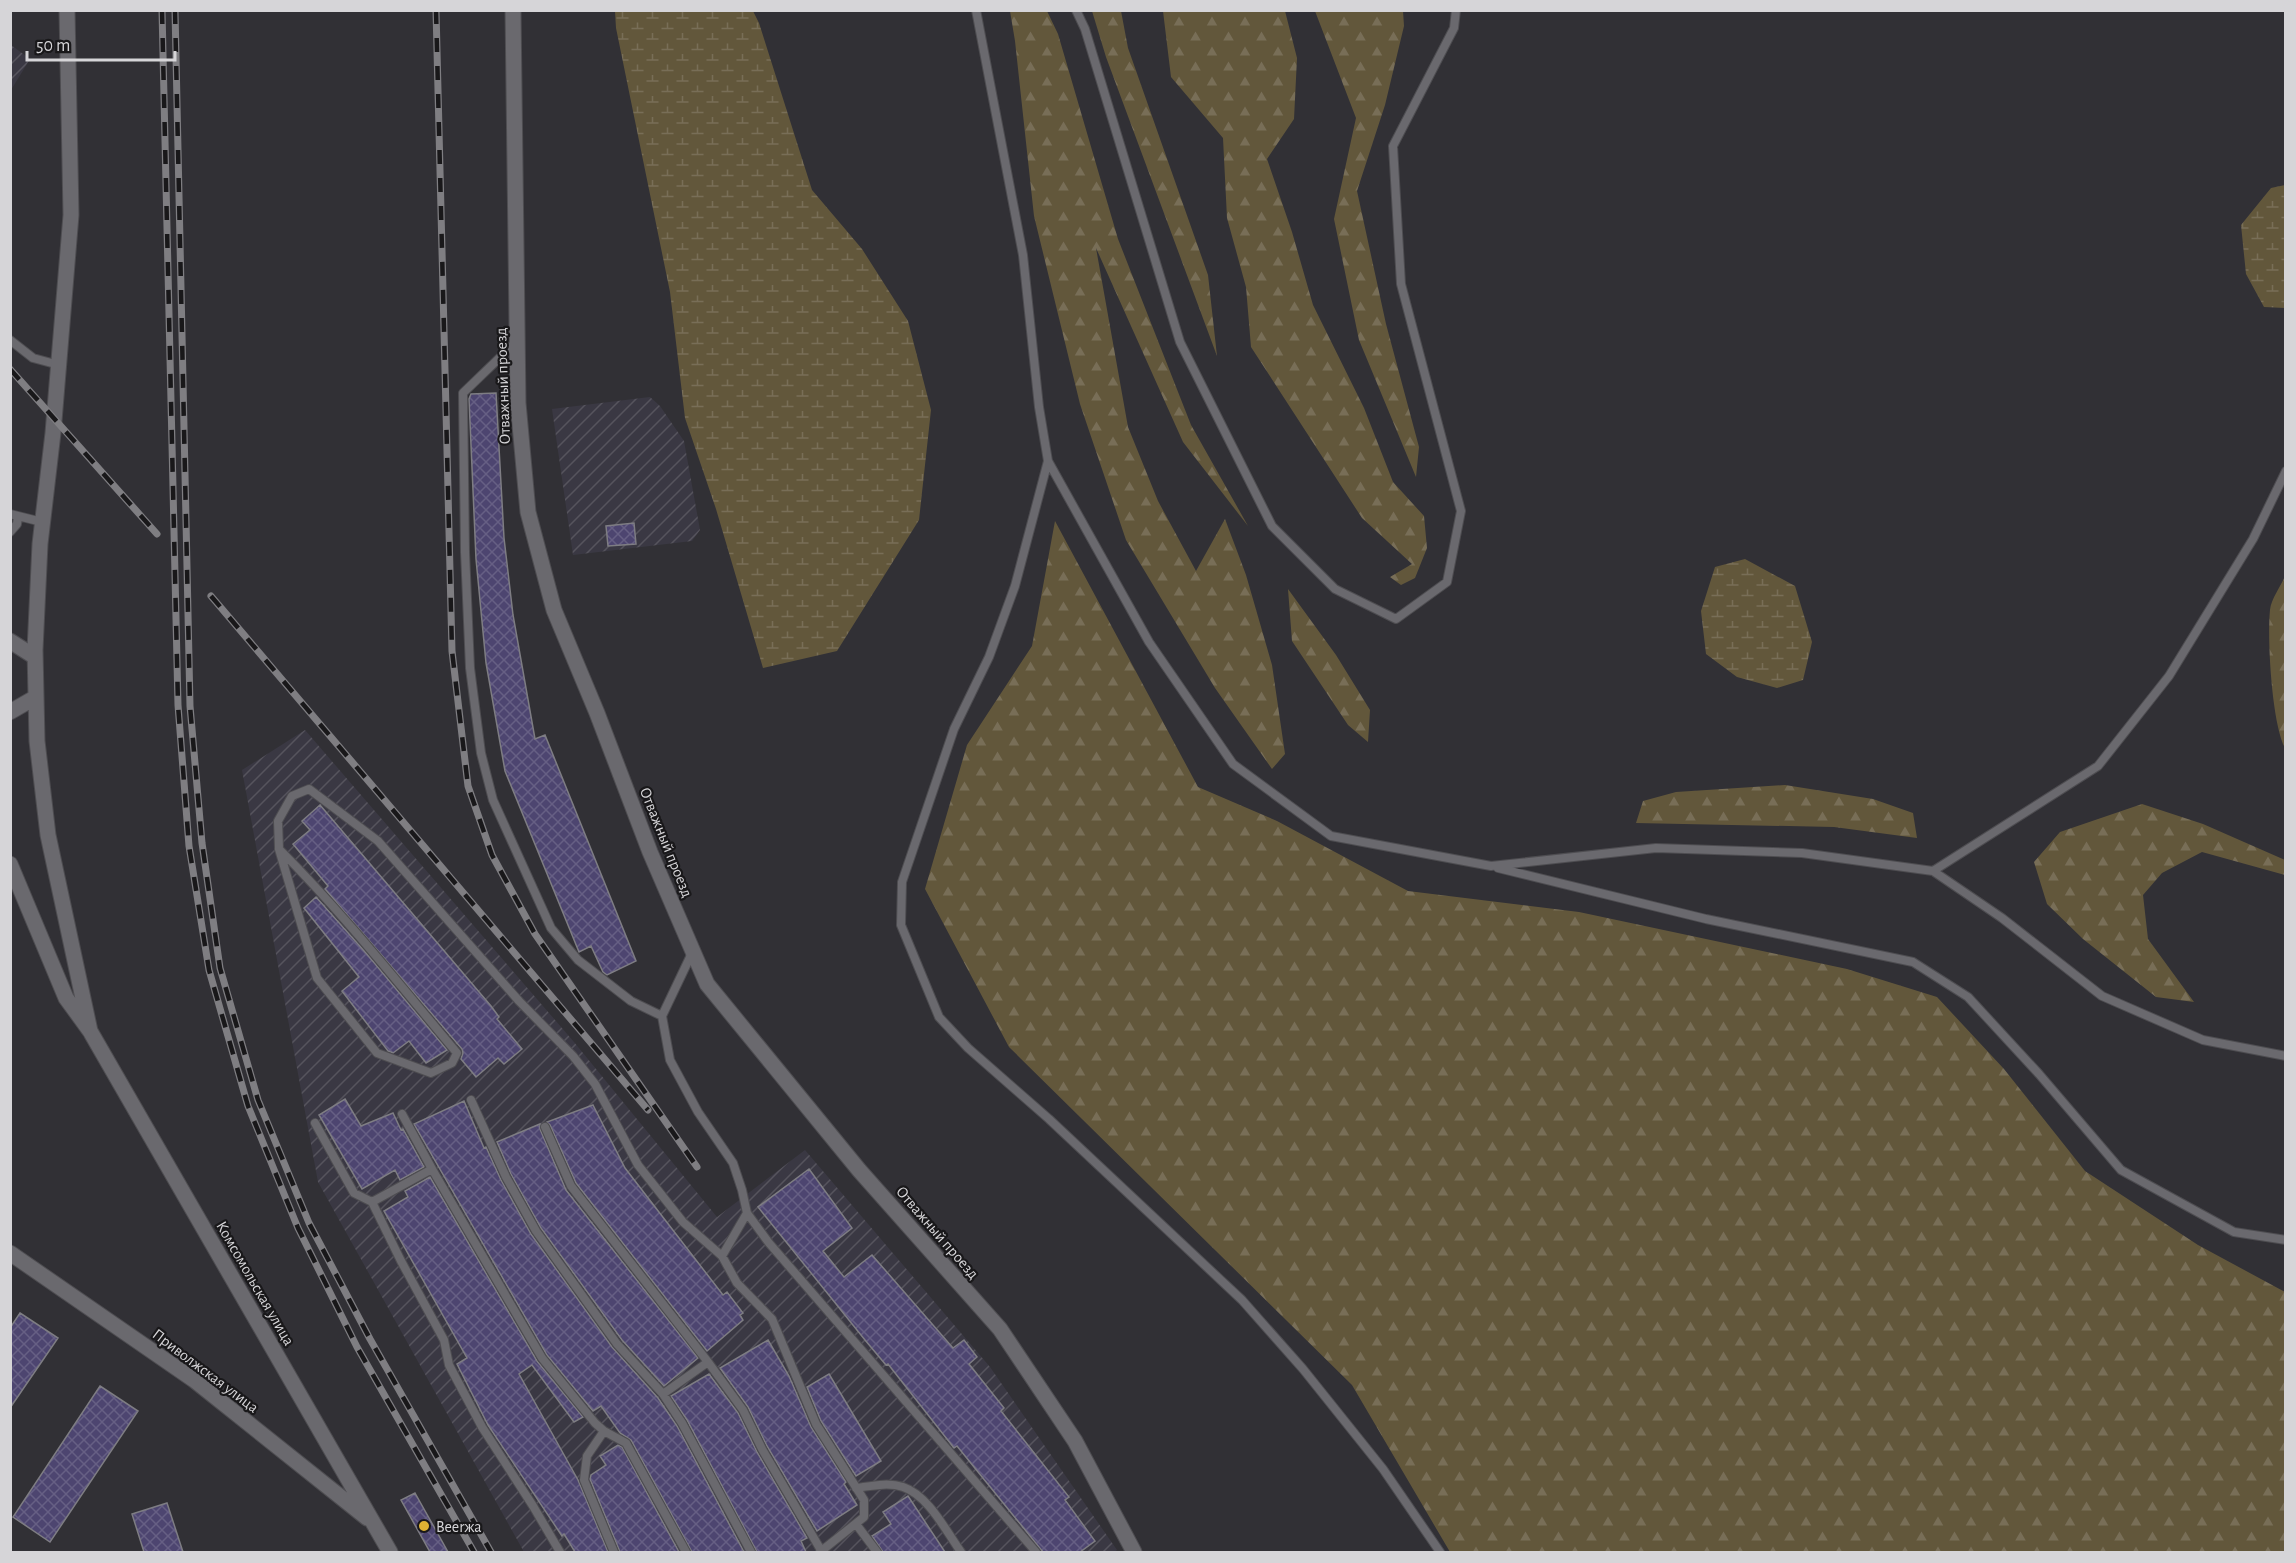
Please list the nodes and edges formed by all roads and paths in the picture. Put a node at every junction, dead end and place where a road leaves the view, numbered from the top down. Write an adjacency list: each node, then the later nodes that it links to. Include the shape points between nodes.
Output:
1 (67, 10): 8 (street, via 71,215)
2 (513, 10): 7 (street, Отважный проезд)
3 (976, 10): 9 (lane, via 1023,255)
4 (1076, 10): 5 (lane, via 1180,342 1272,525 1335,589 1396,618 1447,582 1461,511 1401,284 1393,146 1454,28)
5 (1456, 10)
6 (10, 340): 8 (lane, via 33,358)
7 (517, 341): 22 (street, Отважный проезд, via 528,512 554,610); 23 (lane, via 463,393 470,668 481,753 493,800 551,928 578,960 631,1001)
8 (59, 365): 12 (street)
9 (1048, 461): 20 (lane, via 1149,642 1233,764 1331,836); 52 (lane, via 1016,586 989,657 954,729 902,882 902,925 939,1017 1242,1300 1304,1369 1383,1468)
10 (2286, 471): 21 (lane, via 2253,539 2169,676 2098,766)
11 (14, 515): 12 (lane); 13 (lane, via 17,524)
12 (42, 522): 15 (street)
13 (10, 532)
14 (10, 641): 15 (street)
15 (35, 657): 16 (street)
16 (36, 697): 17 (street); 24 (street, via 48,835)
17 (10, 712)
18 (279, 849): 18 (lane, via 317,978 377,1053 431,1073 452,1063 457,1053 346,920); 35 (lane, via 278,821 292,796 309,789 378,841 519,1001 573,1056 595,1084 638,1165 683,1222)
19 (10, 864): 24 (street, via 66,998)
20 (1491, 866): 21 (lane, via 1656,848 1802,853); 33 (lane, via 1706,919 1913,962 1968,997 2121,1170 2234,1232)
21 (1933, 871): 25 (lane, via 2102,996 2203,1040)
22 (693, 952): 23 (lane); 51 (street, Отважный проезд, via 707,984 860,1170 1000,1329 1075,1442)
23 (662, 1016): 32 (lane, via 670,1059 698,1112 733,1163)
24 (90, 1030): 40 (street, Комсомольская улица)
25 (2286, 1056)
26 (471, 1100): 37 (lane, via 506,1177 536,1230 617,1344)
27 (402, 1114): 30 (lane)
28 (315, 1123): 31 (lane, via 354,1193)
29 (545, 1127): 36 (lane, via 572,1185)
30 (432, 1169): 31 (lane); 38 (lane, via 542,1358)
31 (372, 1202): 43 (lane, via 444,1340 449,1365 482,1427)
32 (747, 1214): 35 (lane); 50 (lane)
33 (2286, 1240)
34 (10, 1254): 40 (street, Приволжская улица, via 194,1380)
35 (722, 1256): 39 (lane, via 737,1283 772,1319 816,1424)
36 (708, 1362): 37 (lane); 47 (lane, via 743,1410)
37 (663, 1394): 46 (lane)
38 (604, 1431): 44 (lane, via 587,1456 584,1480); 45 (lane, via 626,1443)
39 (856, 1488): 41 (lane, via 864,1500 864,1517); 49 (lane, via 902,1486 921,1496)
40 (374, 1524): 42 (street, Комсомольская улица)
41 (856, 1524): 47 (lane); 48 (lane)
42 (384, 1549)
43 (560, 1552)
44 (614, 1552)
45 (686, 1552)
46 (751, 1552)
47 (821, 1552)
48 (877, 1552)
49 (961, 1552)
50 (1036, 1552)
51 (1134, 1552)
52 (1440, 1552)

